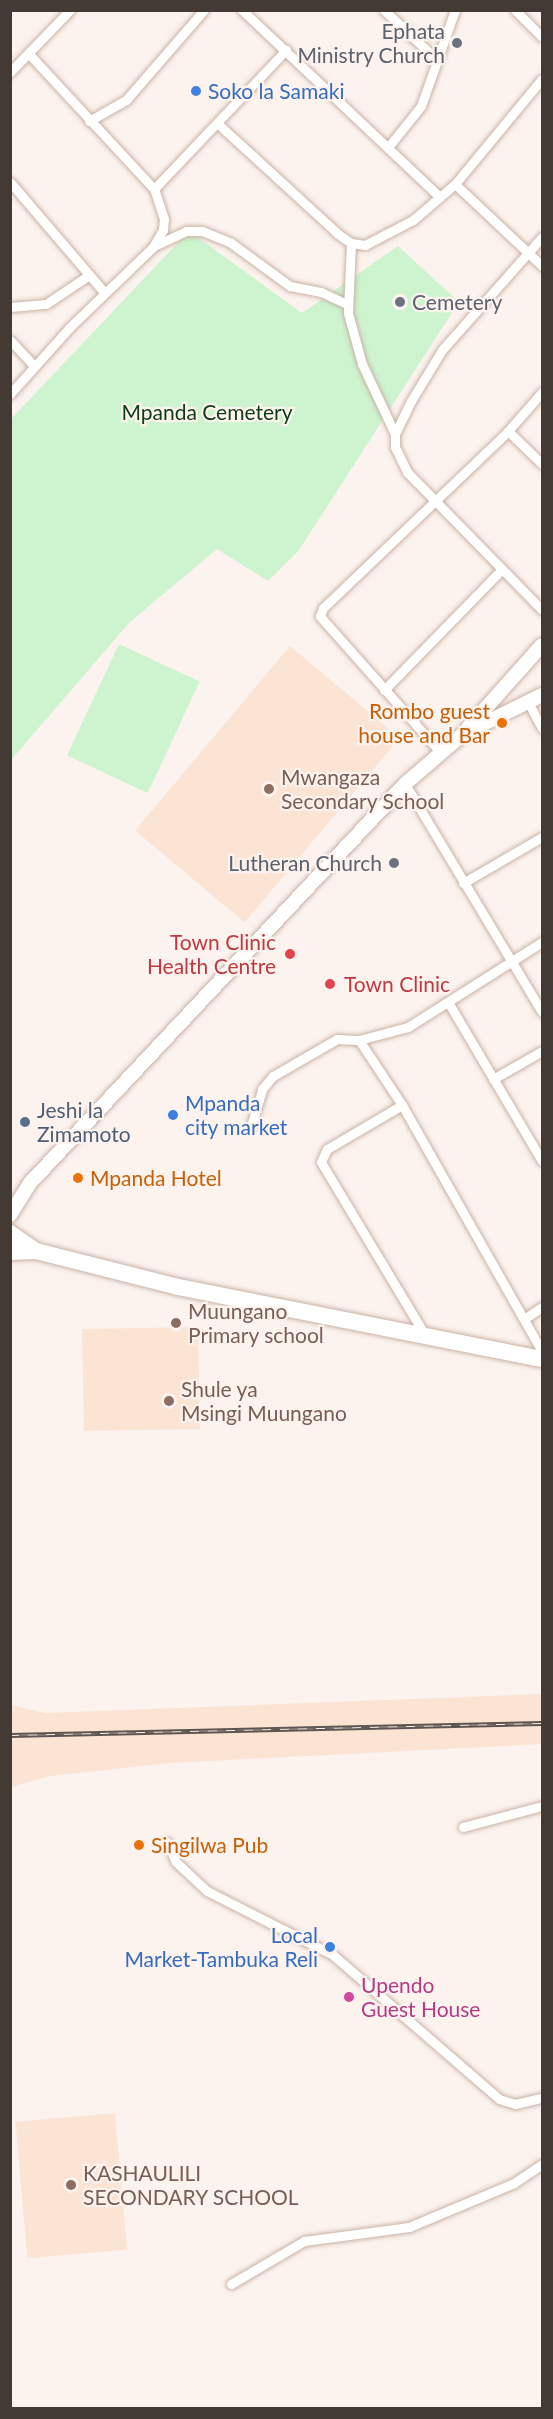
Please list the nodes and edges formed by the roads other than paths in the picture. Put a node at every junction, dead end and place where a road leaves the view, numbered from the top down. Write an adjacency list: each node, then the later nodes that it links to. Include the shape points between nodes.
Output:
1 (70, 10): 9 (street)
2 (204, 10): 13 (street, via 126,100)
3 (242, 10): 8 (street)
4 (384, 10): 10 (street)
5 (455, 10): 10 (street)
6 (517, 11): 7 (street)
7 (543, 37)
8 (286, 50): 14 (street); 15 (street)
9 (28, 53): 11 (street); 13 (street)
10 (437, 60): 15 (street, via 421,106)
11 (10, 72)
12 (543, 79): 17 (street)
13 (89, 121): 18 (street)
14 (217, 123): 18 (street); 21 (street)
15 (389, 146): 19 (street)
16 (10, 182): 25 (street)
17 (455, 184): 19 (street); 23 (street)
18 (154, 189): 22 (street, via 164,219 163,230)
19 (440, 197): 21 (street, via 413,220 385,236 365,245)
20 (543, 237): 23 (street)
21 (351, 243): 27 (street)
22 (153, 247): 26 (street); 27 (street, via 186,231 202,231 231,243 290,286 321,292)
23 (529, 253): 24 (street); 34 (street, via 442,350)
24 (543, 266)
25 (89, 275): 26 (street); 28 (street, via 46,304)
26 (104, 292): 30 (street)
27 (347, 304): 34 (street, via 362,364)
28 (10, 307)
29 (10, 340): 30 (street)
30 (34, 366): 32 (street)
31 (543, 392): 33 (street)
32 (10, 394)
33 (508, 431): 35 (street); 36 (street)
34 (395, 434): 36 (street, via 397,458)
35 (543, 464)
36 (437, 502): 37 (street); 40 (street, via 320,616)
37 (502, 569): 38 (street); 40 (street)
38 (543, 610)
39 (543, 645): 44 (street)
40 (384, 690): 45 (street)
41 (543, 695): 42 (street)
42 (528, 702): 43 (street); 44 (street)
43 (543, 728)
44 (463, 734): 45 (street)
45 (441, 753): 46 (street)
46 (405, 784): 48 (street); 59 (street)
47 (543, 837): 48 (street)
48 (463, 883): 50 (street)
49 (543, 942): 50 (street)
50 (512, 961): 51 (street); 52 (street)
51 (448, 1002): 53 (street, via 408,1027); 55 (street)
52 (543, 1012)
53 (359, 1040): 56 (street); 57 (street, via 337,1038 273,1076 262,1089)
54 (543, 1051): 55 (street)
55 (493, 1079): 58 (street)
56 (402, 1105): 66 (street); 67 (street, via 327,1149 321,1162)
57 (250, 1126)
58 (543, 1161)
59 (31, 1182): 60 (street); 61 (street)
60 (10, 1195)
61 (10, 1215)
62 (10, 1233): 63 (highway)
63 (36, 1251): 64 (highway); 67 (highway, via 178,1287)
64 (10, 1252)
65 (543, 1307): 66 (street)
66 (524, 1319): 68 (street)
67 (425, 1335): 69 (highway)
68 (543, 1352)
69 (543, 1359)
70 (543, 1806): 71 (street)
71 (463, 1827)
72 (167, 1842): 73 (street, via 176,1862 207,1891 333,1955 499,2099 515,2104)
73 (543, 2098)
74 (543, 2164): 75 (street, via 514,2183 409,2227 387,2233 320,2236 295,2244)
75 (231, 2284)

